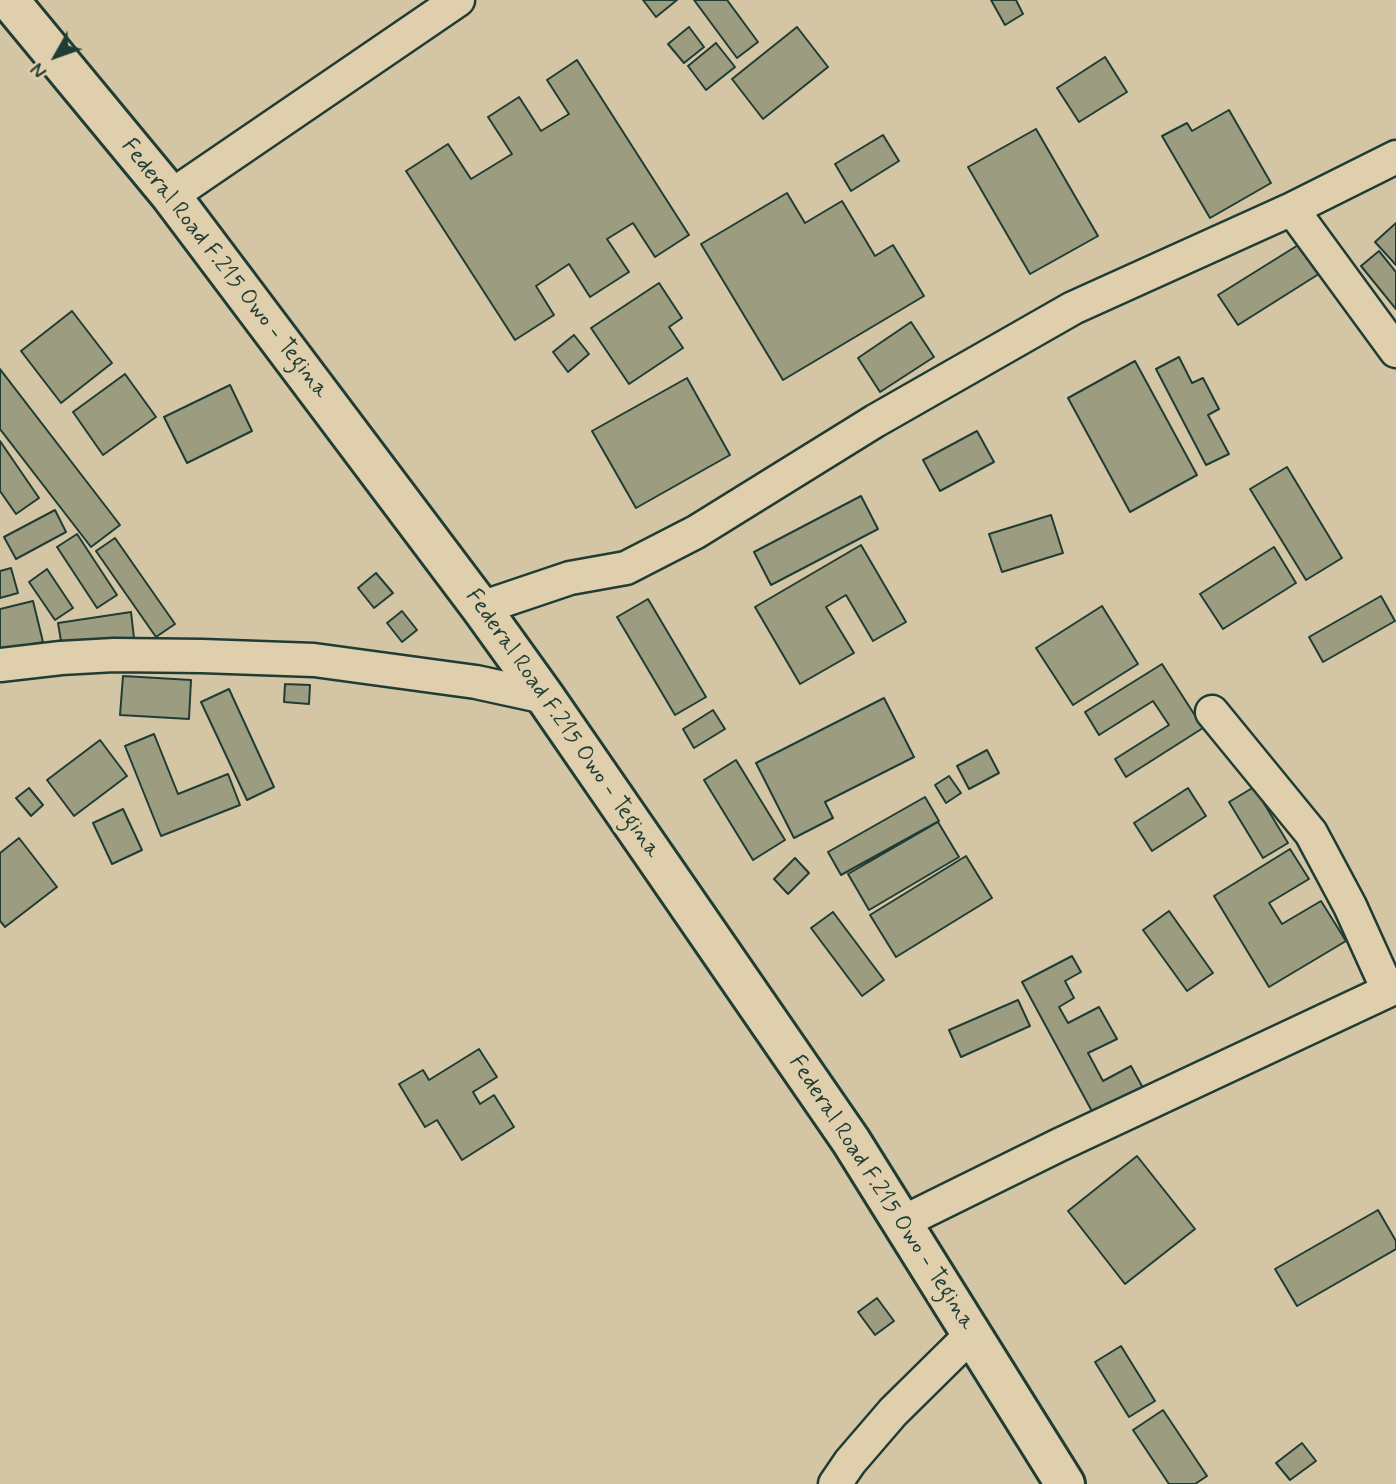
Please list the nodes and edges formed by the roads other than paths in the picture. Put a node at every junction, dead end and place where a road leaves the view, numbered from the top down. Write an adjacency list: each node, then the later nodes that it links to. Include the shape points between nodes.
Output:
1 (9, 0): 4 (main road, Federal Road F.215 Owo - Tegina)
2 (457, 0): 4 (street)
3 (1396, 157): 5 (street)
4 (171, 196): 7 (main road, Federal Road F.215 Owo - Tegina)
5 (1292, 209): 6 (street); 7 (street, via 1073,308 875,421 696,532 626,568 570,578)
6 (1396, 351)
7 (481, 608): 9 (main road, Federal Road F.215 Owo - Tegina)
8 (0, 665): 9 (street, via 114,655 314,660 475,682)
9 (545, 697): 12 (main road, Federal Road F.215 Owo - Tegina)
10 (1212, 712): 11 (street, via 1311,833)
11 (1392, 989): 12 (street)
12 (903, 1222): 13 (main road, Federal Road F.215 Owo - Tegina)
13 (972, 1334): 14 (street, via 893,1412); 15 (main road, Federal Road F.215 Owo - Tegina)
14 (835, 1484)
15 (1065, 1484)

